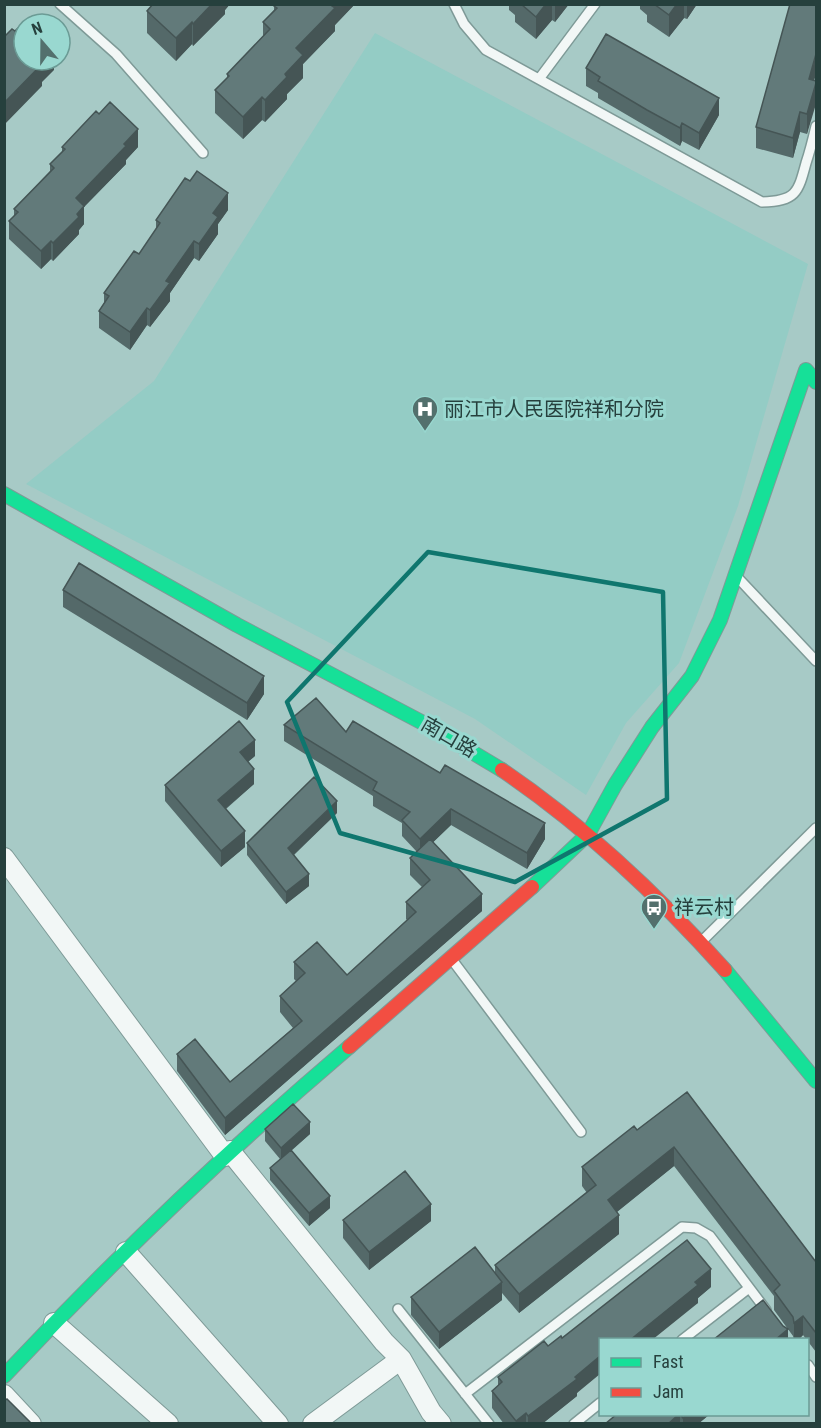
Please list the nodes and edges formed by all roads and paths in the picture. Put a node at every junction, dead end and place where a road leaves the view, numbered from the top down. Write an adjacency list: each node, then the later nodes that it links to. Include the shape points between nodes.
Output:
1 (60, 4): 6 (lane, via 116,54)
2 (454, 4): 4 (lane, via 464,24 486,50)
3 (595, 4): 4 (lane)
4 (539, 79): 5 (lane, via 762,202 786,199 800,188)
5 (816, 126)
6 (203, 153)
7 (816, 382): 9 (street, via 806,370)
8 (4, 494): 12 (street, 南口路, via 419,719 522,783)
9 (736, 575): 10 (lane); 12 (street, via 720,620 692,676 652,727)
10 (816, 661)
11 (816, 828): 14 (lane)
12 (588, 834): 14 (street, 南口路); 15 (street)
13 (4, 858): 18 (street)
14 (700, 943): 16 (street, 南口路)
15 (452, 959): 17 (lane); 18 (street)
16 (816, 1081)
17 (581, 1132)
18 (228, 1154): 19 (street); 25 (street)
19 (126, 1252): 23 (street); 33 (street)
20 (749, 1288): 22 (lane); 24 (lane); 27 (lane, via 710,1236 696,1228 682,1227)
21 (398, 1309): 27 (lane)
22 (775, 1322)
23 (54, 1323): 26 (street); 32 (street)
24 (685, 1338)
25 (401, 1359): 30 (street); 34 (street)
26 (4, 1376)
27 (465, 1394): 35 (lane)
28 (4, 1395): 31 (street)
29 (599, 1404): 36 (lane)
30 (320, 1422)
31 (31, 1424)
32 (168, 1424)
33 (278, 1424)
34 (441, 1424)
35 (489, 1424)
36 (574, 1424)

